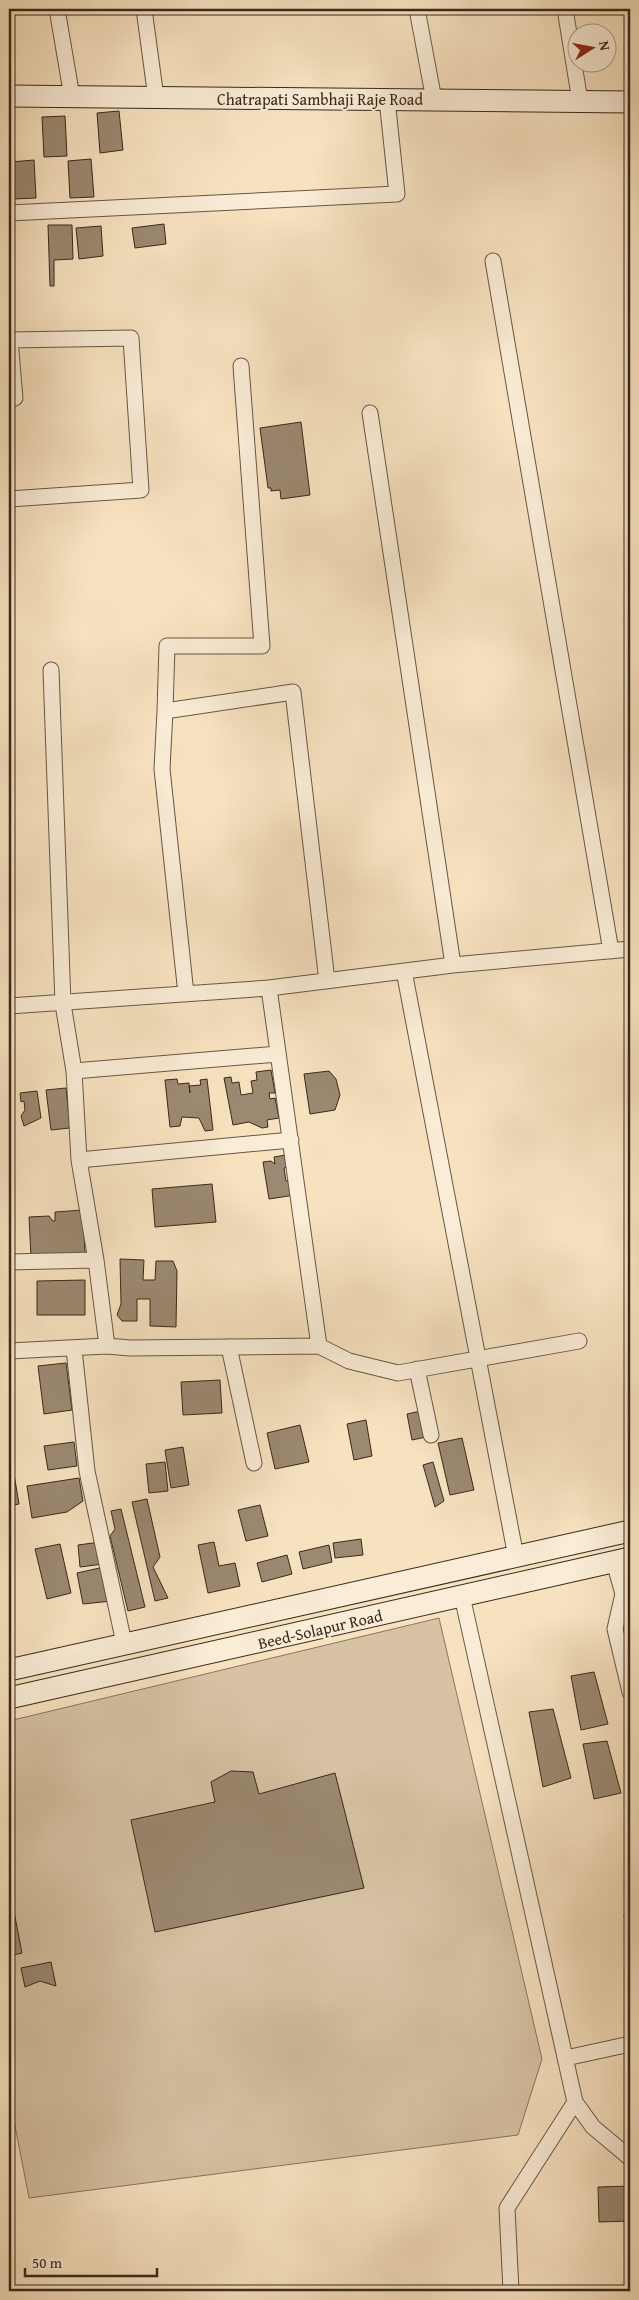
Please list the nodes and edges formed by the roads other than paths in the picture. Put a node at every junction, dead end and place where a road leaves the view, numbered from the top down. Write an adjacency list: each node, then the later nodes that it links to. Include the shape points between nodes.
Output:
1 (57, 9): 6 (street)
2 (144, 9): 7 (street)
3 (417, 9): 9 (street)
4 (565, 9): 10 (street)
5 (9, 96): 6 (main road, Chatrapati Sambhaji Raje Road)
6 (72, 97): 7 (main road, Chatrapati Sambhaji Raje Road)
7 (156, 98): 8 (main road, Chatrapati Sambhaji Raje Road)
8 (387, 99): 9 (main road, Chatrapati Sambhaji Raje Road); 12 (street, via 397,194)
9 (434, 100): 10 (main road, Chatrapati Sambhaji Raje Road)
10 (580, 101): 11 (main road, Chatrapati Sambhaji Raje Road)
11 (630, 102)
12 (9, 213)
13 (493, 261): 21 (street)
14 (241, 366): 19 (street, via 262,646 167,646)
15 (9, 399): 17 (street, via 15,398 10,340 131,338 141,490)
16 (370, 413): 22 (street)
17 (9, 499)
18 (51, 670): 27 (street)
19 (165, 711): 24 (street, via 294,692); 26 (street, via 162,769)
20 (630, 949): 21 (street)
21 (611, 951): 22 (street)
22 (452, 965): 23 (street)
23 (404, 971): 24 (street); 41 (street)
24 (327, 981): 25 (street)
25 (269, 988): 26 (street); 29 (street)
26 (186, 994): 27 (street)
27 (63, 1004): 28 (street); 30 (street)
28 (9, 1006)
29 (278, 1054): 30 (street); 31 (street)
30 (74, 1071): 32 (street)
31 (291, 1140): 32 (street); 37 (street)
32 (79, 1160): 33 (street)
33 (96, 1260): 34 (street); 36 (street)
34 (9, 1262)
35 (579, 1341): 41 (street)
36 (106, 1346): 38 (street); 39 (street)
37 (320, 1346): 38 (street); 42 (street, via 349,1360 398,1373)
38 (229, 1347): 44 (street)
39 (74, 1349): 40 (street); 50 (street, via 87,1471)
40 (9, 1350)
41 (478, 1358): 42 (street); 46 (street)
42 (417, 1369): 43 (street)
43 (431, 1435)
44 (254, 1463)
45 (630, 1531): 46 (main road, Beed-Solapur Road)
46 (516, 1557): 50 (main road, Beed-Solapur Road)
47 (622, 1560): 48 (main road, Beed-Solapur Road); 49 (street)
48 (462, 1596): 53 (main road, Beed-Solapur Road); 55 (street)
49 (627, 1600): 52 (street, via 615,1629)
50 (124, 1643): 51 (main road, Beed-Solapur Road)
51 (9, 1670)
52 (630, 1692)
53 (9, 1698)
54 (630, 2044): 55 (street)
55 (566, 2058): 56 (street)
56 (575, 2102): 57 (street, via 593,2127); 58 (street, via 507,2208)
57 (630, 2158)
58 (511, 2291)

